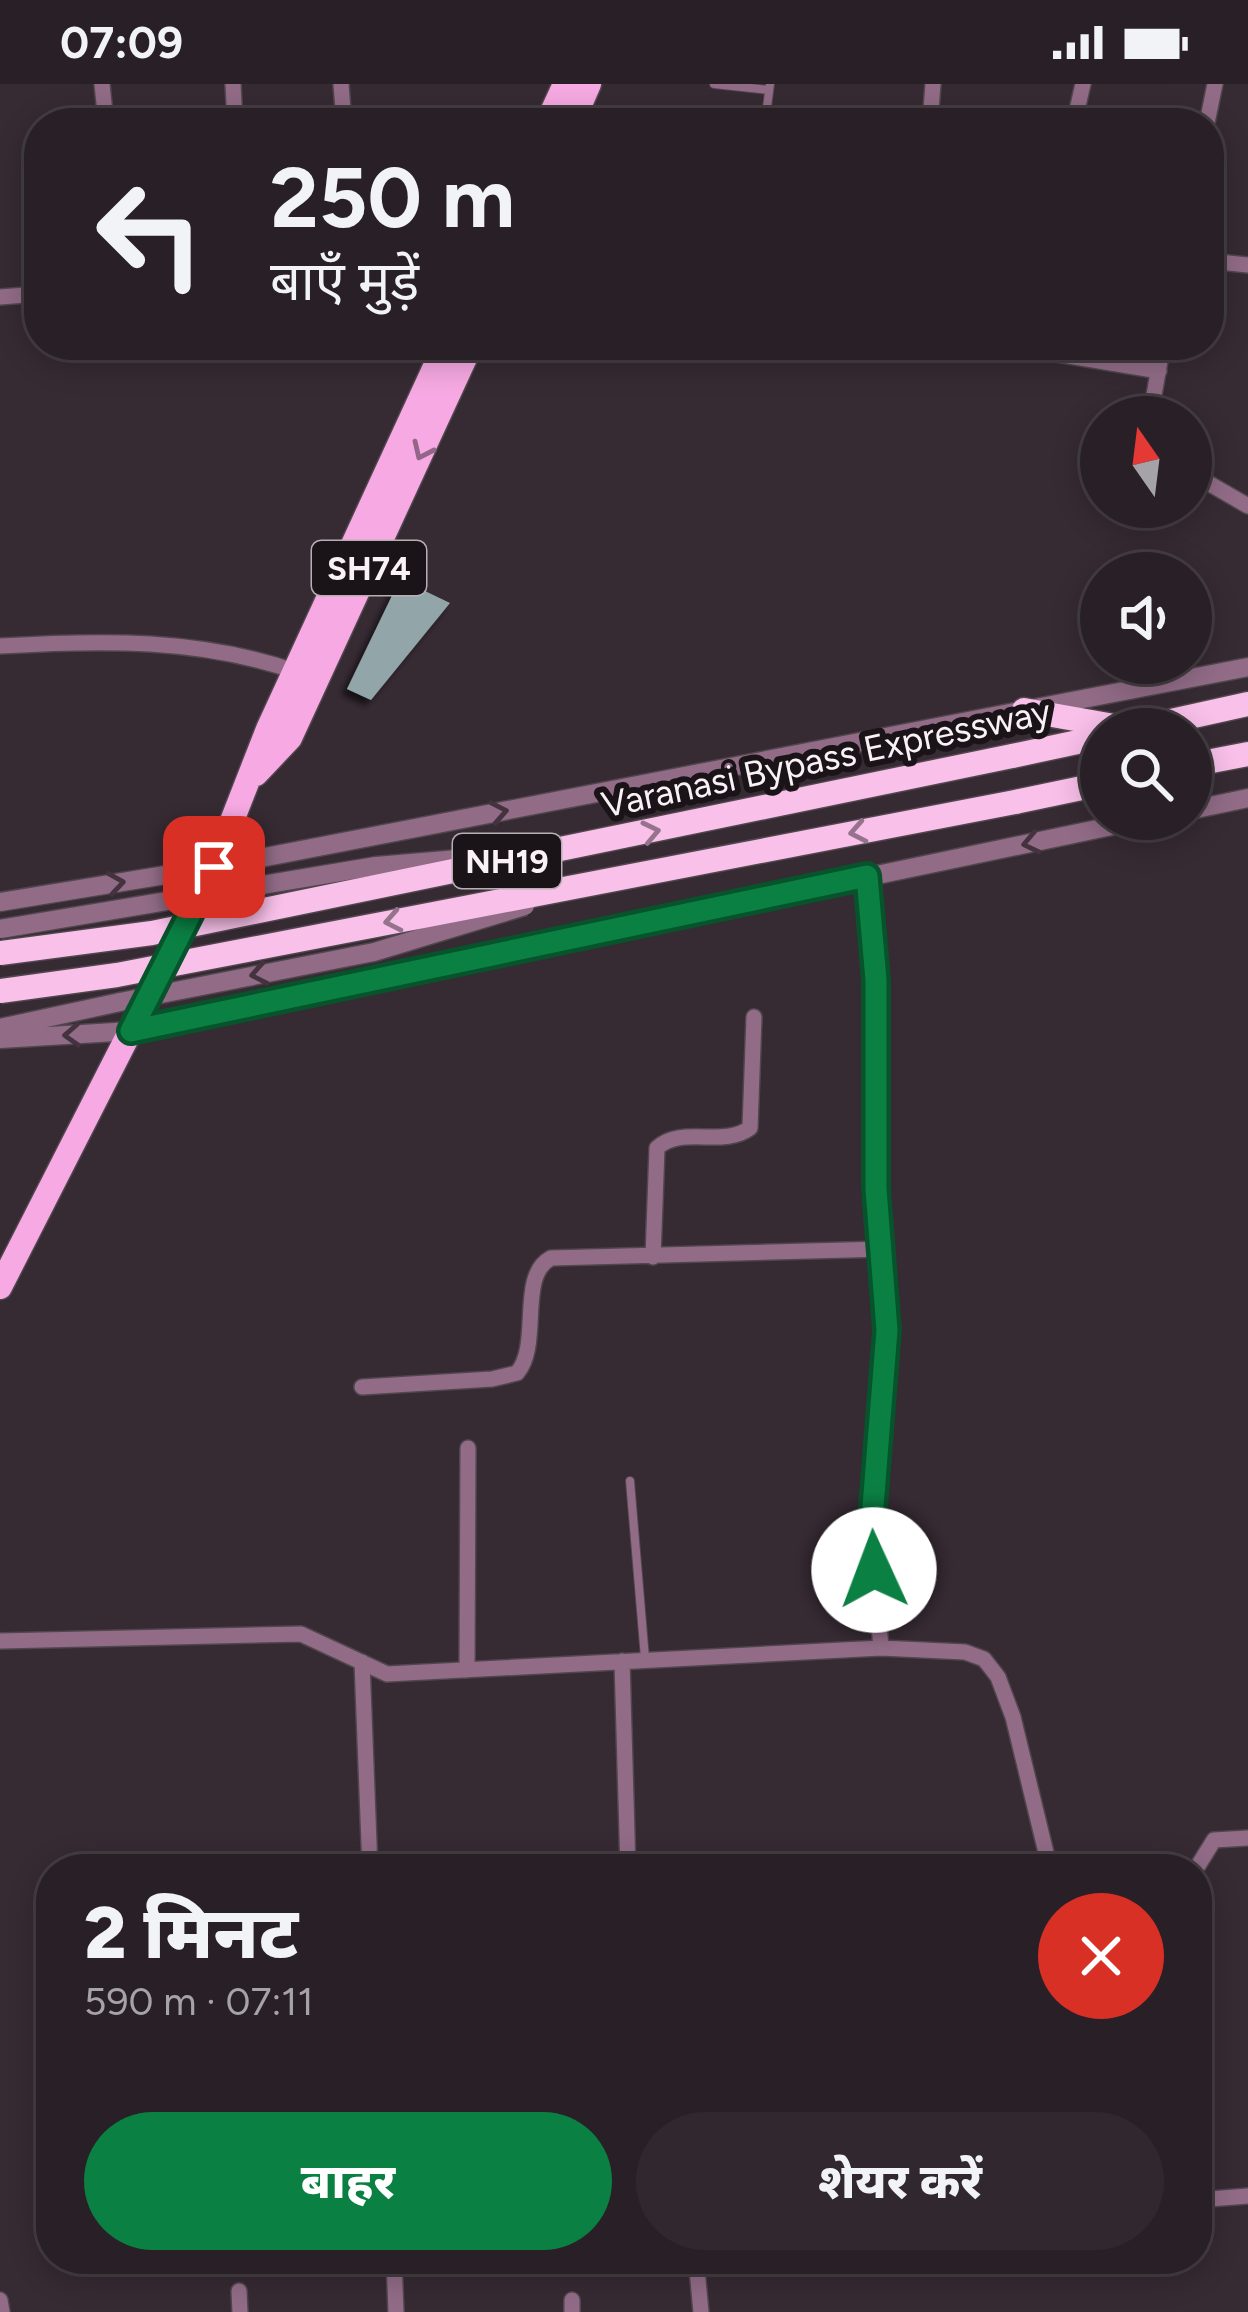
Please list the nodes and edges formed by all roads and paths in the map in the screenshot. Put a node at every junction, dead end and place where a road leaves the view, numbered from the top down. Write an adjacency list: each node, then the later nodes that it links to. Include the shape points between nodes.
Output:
1 (714, 84): 2 (lane)
2 (770, 87)
3 (438, 360): 13 (main road, SH74)
4 (464, 360): 21 (main road, SH74, one-way to 21, via 290,738)
5 (1093, 360): 7 (street)
6 (1161, 360): 7 (street)
7 (1159, 371): 8 (street)
8 (1154, 396)
9 (1212, 485): 10 (street)
10 (1248, 506)
11 (0, 646): 13 (street, via 113,640 244,653)
12 (1248, 667): 15 (street)
13 (297, 672): 21 (main road, SH74)
14 (1248, 704): 16 (highway)
15 (1024, 710): 17 (highway); 27 (street, one-way to 15)
16 (1212, 712)
17 (1080, 720)
18 (1080, 741): 26 (highway, Varanasi Bypass Expressway / NH19, one-way to 18, bridge)
19 (1248, 754): 20 (highway)
20 (1212, 761)
21 (250, 780): 27 (main road, SH74)
22 (1080, 788): 29 (highway, Varanasi Bypass Expressway / NH19, one-way to 29, bridge)
23 (1248, 798): 24 (street)
24 (1212, 806)
25 (1080, 832): 28 (street, one-way to 28)
26 (562, 850): 31 (street, bridge, via 376,866); 32 (highway, Varanasi Bypass Expressway / NH19, bridge, via 152,933)
27 (214, 867): 30 (street, one-way to 27); 36 (main road, SH74)
28 (867, 876): 36 (street); 38 (street)
29 (615, 879): 33 (highway, Varanasi Bypass Expressway / NH19, one-way to 33, bridge); 35 (street, one-way to 35, bridge, via 374,952)
30 (0, 902)
31 (0, 929)
32 (0, 953)
33 (0, 992)
34 (754, 1017): 39 (street, via 750,1128 671,1138 657,1148)
35 (0, 1028)
36 (131, 1031): 37 (street, one-way to 37); 40 (main road, SH74)
37 (0, 1039)
38 (884, 1249): 39 (street); 45 (street, via 887,1330 871,1532)
39 (653, 1258): 41 (street, via 543,1261 517,1373)
40 (0, 1287)
41 (362, 1387)
42 (468, 1448): 49 (street)
43 (630, 1480): 46 (lane)
44 (0, 1641): 48 (street, via 301,1634)
45 (880, 1648): 46 (street); 53 (street, via 984,1659 1013,1717)
46 (645, 1660): 47 (street)
47 (622, 1661): 49 (street); 52 (street)
48 (362, 1662): 49 (street, via 387,1674); 51 (street)
49 (467, 1670)
50 (1248, 1838): 54 (street, via 1214,1840)
51 (369, 1854)
52 (628, 1854)
53 (1046, 1854)
54 (1205, 1854)
55 (1248, 2196): 56 (street)
56 (1212, 2199)
57 (395, 2274): 63 (street)
58 (697, 2274): 64 (street)
59 (239, 2290): 62 (street)
60 (0, 2300): 61 (street)
61 (2, 2312)
62 (239, 2312)
63 (396, 2312)
64 (701, 2312)

